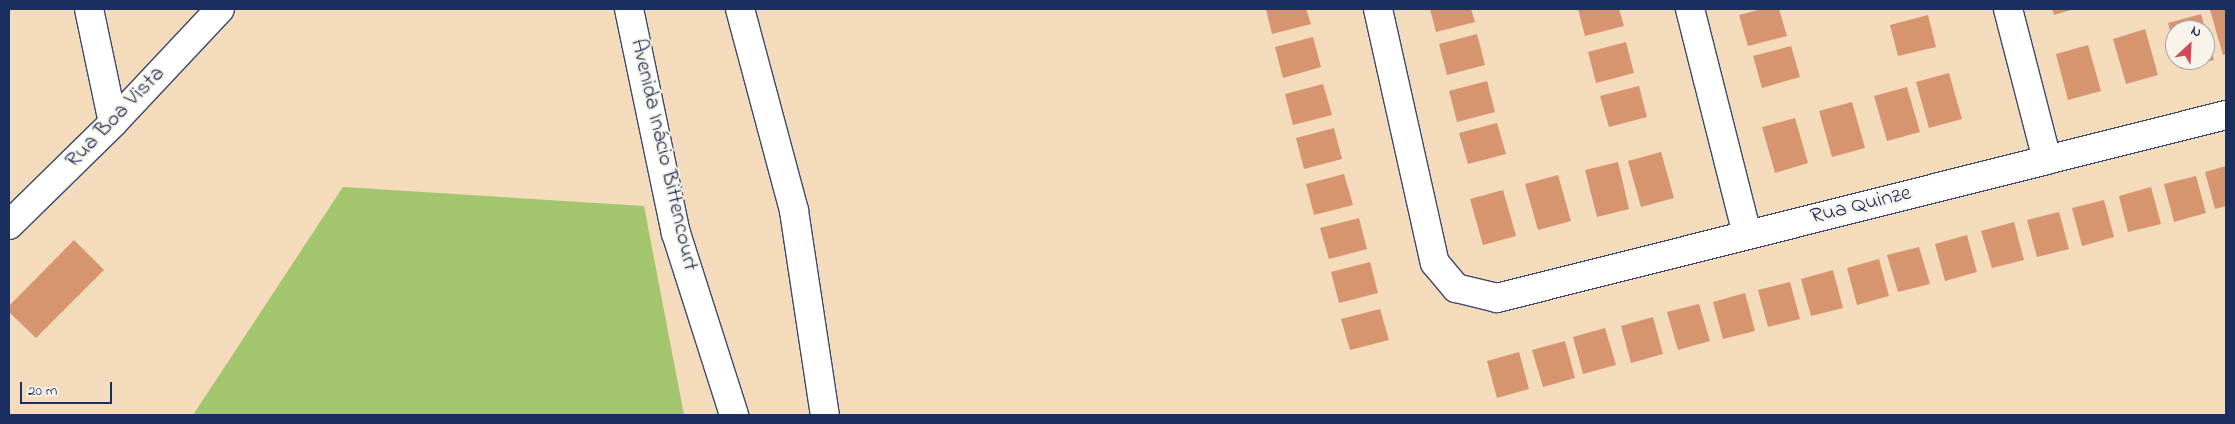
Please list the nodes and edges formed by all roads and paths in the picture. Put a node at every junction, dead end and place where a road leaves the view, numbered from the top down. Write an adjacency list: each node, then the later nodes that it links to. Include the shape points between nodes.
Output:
1 (89, 9): 9 (street)
2 (220, 9): 9 (street, Rua Boa Vista)
3 (629, 9): 13 (street, Avenida Inácio Bittencourt, via 676,233)
4 (740, 9): 14 (street, via 794,212)
5 (1378, 9): 12 (street, Rua Quinze, via 1435,263 1456,288 1496,298)
6 (1690, 9): 12 (street)
7 (2008, 9): 10 (street)
8 (2226, 114): 10 (street, Rua Quinze)
9 (114, 123): 11 (street, Rua Boa Vista)
10 (2046, 160): 12 (street, Rua Quinze)
11 (9, 225)
12 (1747, 234)
13 (734, 415)
14 (825, 415)

